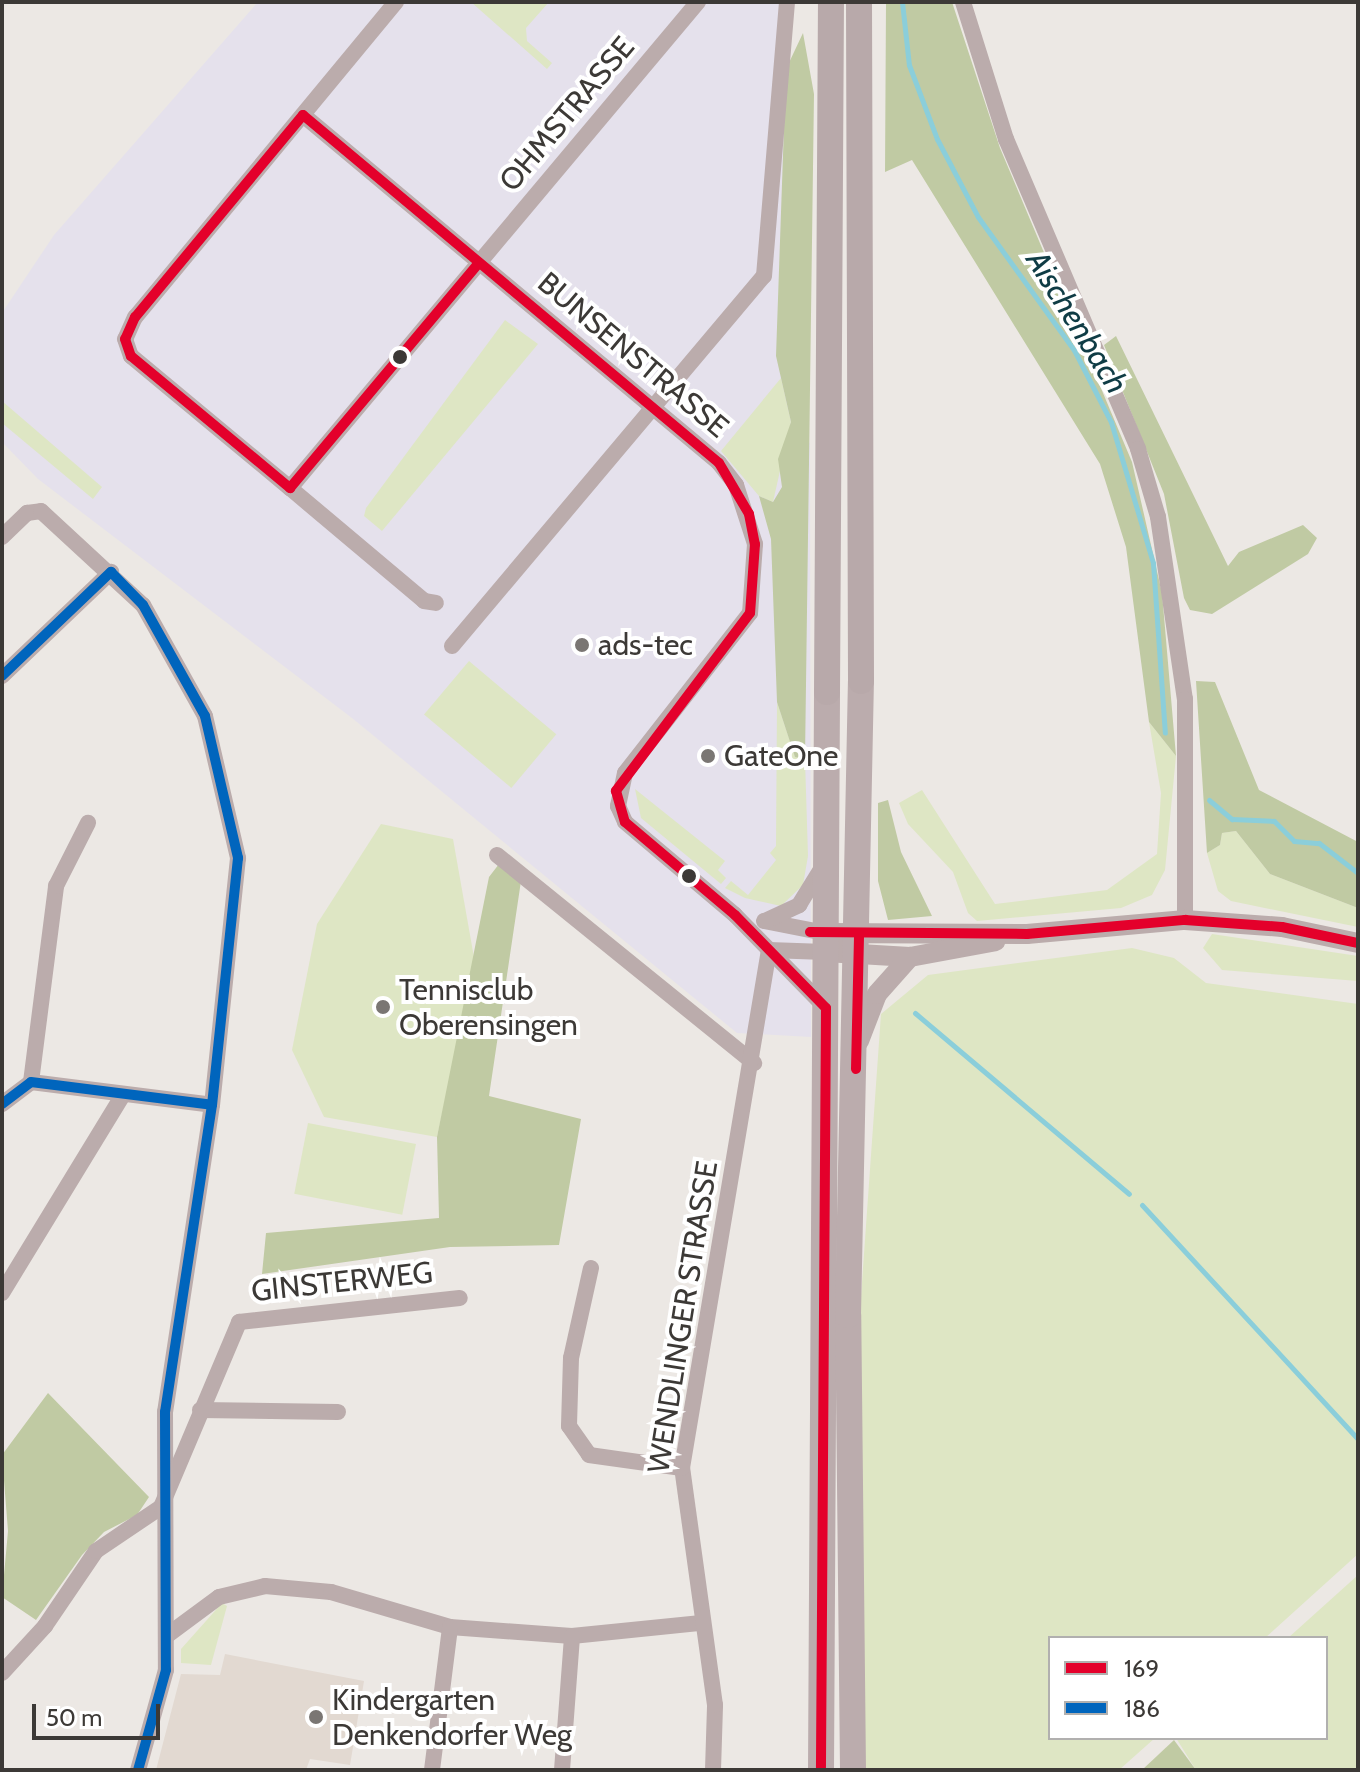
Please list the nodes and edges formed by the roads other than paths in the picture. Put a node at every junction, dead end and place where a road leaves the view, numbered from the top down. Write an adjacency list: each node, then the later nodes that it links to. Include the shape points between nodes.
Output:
1 (396, 2): 7 (street)
2 (698, 2): 8 (street, OHMSTRASSE)
3 (787, 2): 9 (street, via 764,276)
4 (831, 2): 17 (highway)
5 (859, 2): 16 (highway)
6 (963, 2): 22 (street, via 1006,139 1138,449 1158,517 1185,699)
7 (303, 115): 8 (street, BUNSENSTRASSE); 10 (street, via 135,317 125,339 131,356)
8 (479, 263): 9 (street, BUNSENSTRASSE); 10 (street, OHMSTRASSE)
9 (654, 409): 14 (street); 21 (street, BUNSENSTRASSE, via 736,485 755,544 755,589 738,632 625,773 618,806 637,834)
10 (290, 488): 13 (street, via 424,601)
11 (2, 537): 12 (street, via 27,513 41,511)
12 (111, 572): 15 (street); 36 (street, via 143,605 183,668 226,785 238,858)
13 (436, 603)
14 (452, 646)
15 (2, 676)
16 (861, 681): 27 (main road)
17 (827, 692): 20 (main road)
18 (88, 823): 33 (street, via 56,886)
19 (497, 855): 32 (street)
20 (827, 858): 23 (street, via 799,905); 25 (main road)
21 (735, 915): 23 (street, BUNSENSTRASSE); 28 (street, BUNSENSTRASSE)
22 (1185, 920): 24 (street); 26 (street, via 1282,927)
23 (765, 921): 25 (street, BUNSENSTRASSE)
24 (1027, 934): 27 (street); 29 (street)
25 (825, 943): 27 (street); 28 (street); 30 (main road)
26 (1358, 943)
27 (859, 945): 29 (street); 31 (main road)
28 (769, 950): 30 (street, BUNSENSTRASSE); 32 (street, WENDLINGER STRASSE, via 757,994)
29 (910, 957): 31 (street, via 877,994)
30 (826, 1008): 53 (main road)
31 (856, 1049): 54 (main road, via 848,1344)
32 (754, 1063): 42 (street, WENDLINGER STRASSE)
33 (31, 1082): 34 (street); 35 (street)
34 (123, 1095): 36 (street); 38 (street)
35 (2, 1104)
36 (212, 1105): 43 (street, via 165,1412)
37 (591, 1268): 42 (street, via 571,1358 569,1426 589,1455)
38 (2, 1293)
39 (460, 1298): 40 (street, GINSTERWEG, via 255,1315 230,1338)
40 (200, 1410): 41 (street); 43 (street, GINSTERWEG)
41 (338, 1412)
42 (682, 1468): 44 (street, WENDLINGER STRASSE)
43 (161, 1507): 46 (street); 48 (street, via 105,1541)
44 (701, 1623): 47 (street); 52 (street, WENDLINGER STRASSE, via 715,1705)
45 (450, 1627): 46 (street, via 331,1592 265,1586 219,1597); 47 (street); 50 (street)
46 (169, 1634): 49 (street)
47 (572, 1636): 51 (street)
48 (2, 1673)
49 (138, 1770)
50 (432, 1770)
51 (562, 1770)
52 (713, 1770)
53 (821, 1770)
54 (853, 1770)

